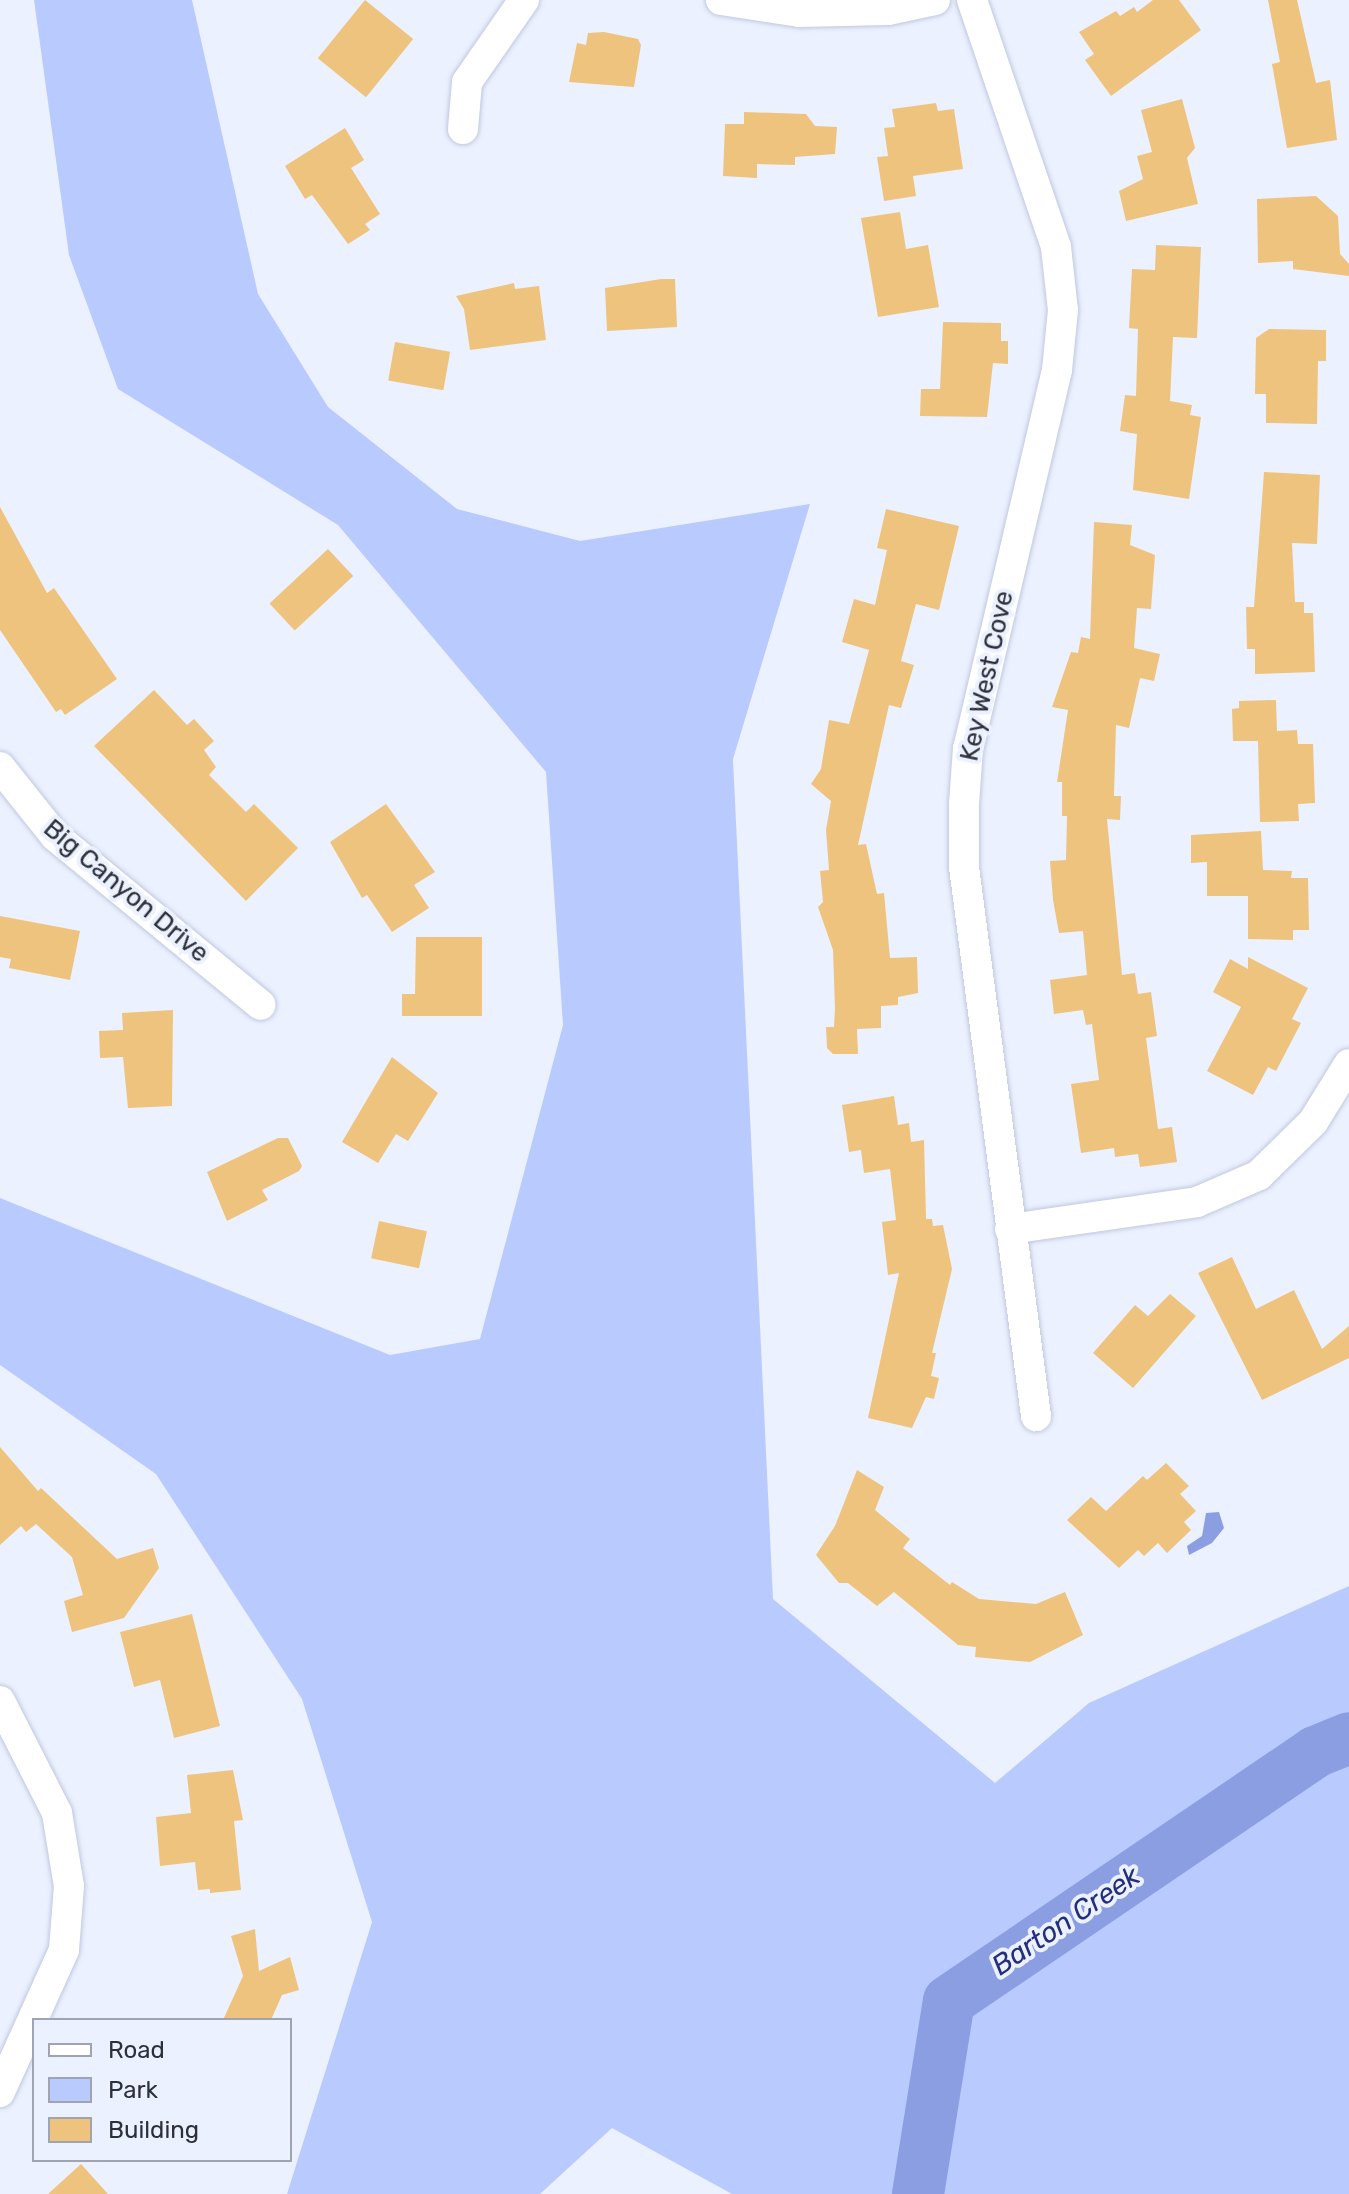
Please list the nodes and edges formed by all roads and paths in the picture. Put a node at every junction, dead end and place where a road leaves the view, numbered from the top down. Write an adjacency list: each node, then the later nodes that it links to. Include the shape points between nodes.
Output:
1 (524, 0): 5 (street, via 467,82)
2 (721, 0): 3 (street, via 799,12 888,10)
3 (935, 0)
4 (972, 0): 10 (street, Key West Cove, via 1056,247 1063,310 1057,370 968,748 964,804 964,867)
5 (463, 129)
6 (0, 767): 7 (street, Big Canyon Drive)
7 (9, 800): 8 (street, Big Canyon Drive)
8 (261, 1005)
9 (1349, 1064): 10 (street, via 1313,1122 1259,1175 1197,1202)
10 (1010, 1229): 11 (street, Key West Cove)
11 (1036, 1416)
12 (0, 1701): 13 (street, via 57,1813 69,1886 64,1950)
13 (33, 2018)
14 (32, 2021): 15 (street)
15 (0, 2092)

